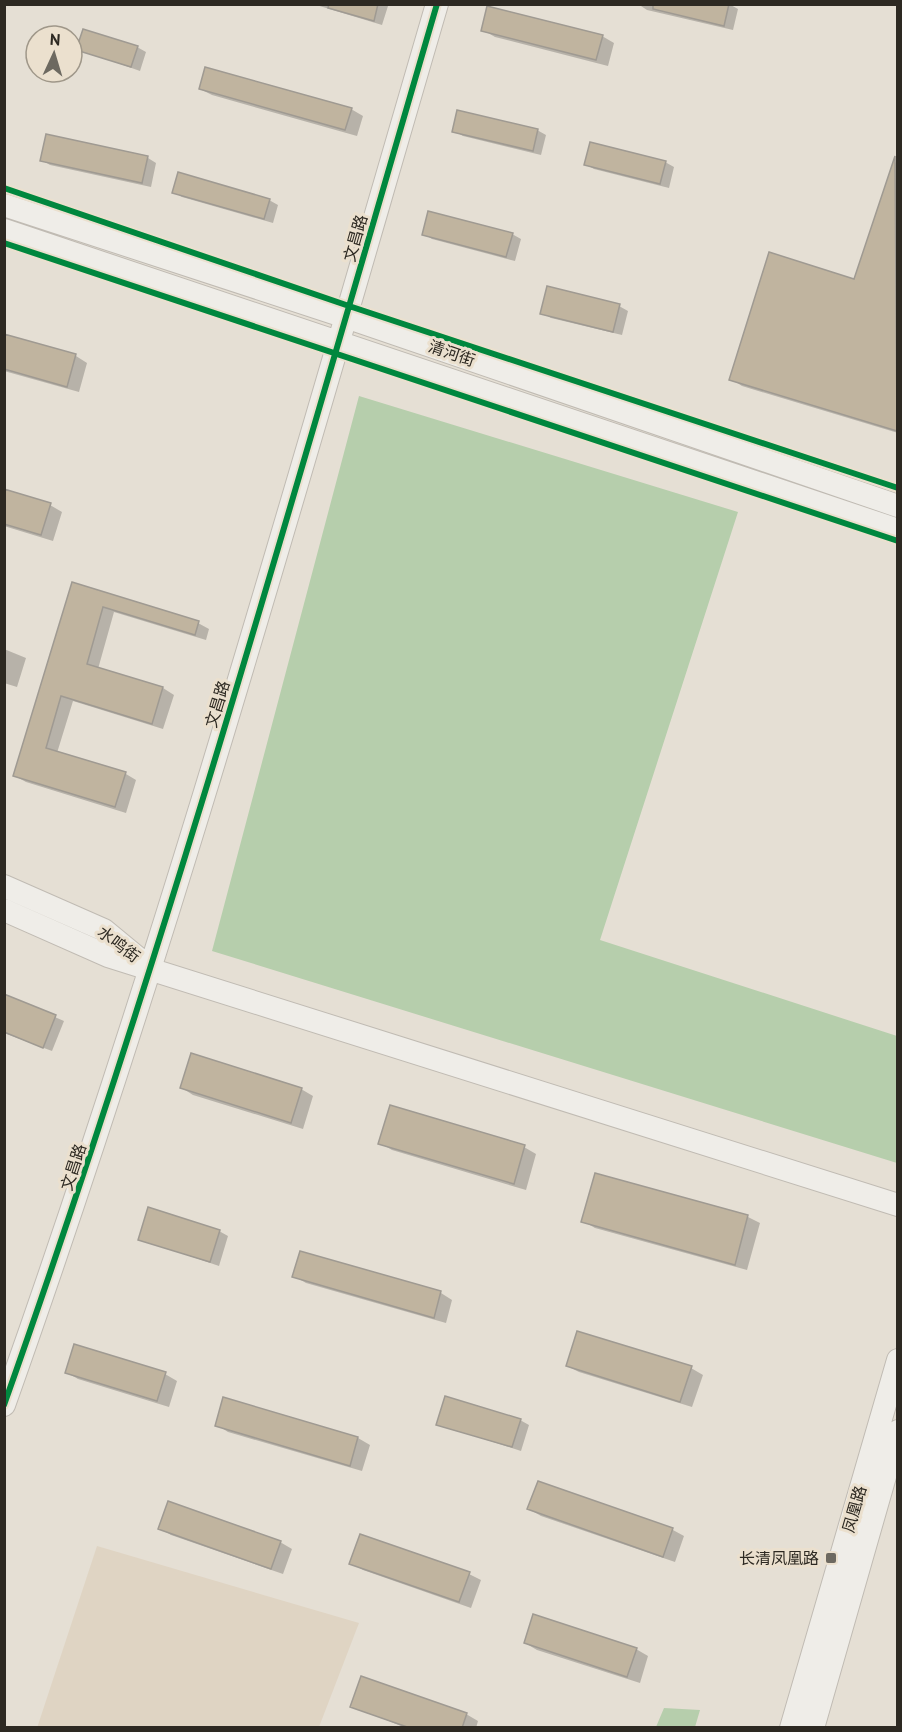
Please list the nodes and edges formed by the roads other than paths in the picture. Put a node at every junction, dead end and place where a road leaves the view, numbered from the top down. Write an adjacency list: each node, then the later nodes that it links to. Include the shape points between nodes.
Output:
1 (437, 4): 4 (main road, 文昌路)
2 (4, 206): 4 (main road, 清河街)
3 (4, 230): 5 (main road, 清河街)
4 (346, 317): 5 (main road, 文昌路); 6 (main road, 清河街)
5 (338, 342): 7 (main road, 清河街); 10 (main road, 文昌路)
6 (897, 506)
7 (897, 530)
8 (4, 886): 10 (main road, 水鸣街, via 104,930)
9 (4, 910): 10 (main road, 水鸣街, via 108,956)
10 (152, 969): 11 (main road); 13 (main road, 文昌路)
11 (897, 1205)
12 (897, 1360): 15 (main road, 凤凰路)
13 (4, 1405)
14 (897, 1431): 16 (main road, 凤凰路)
15 (791, 1728)
16 (813, 1728)

